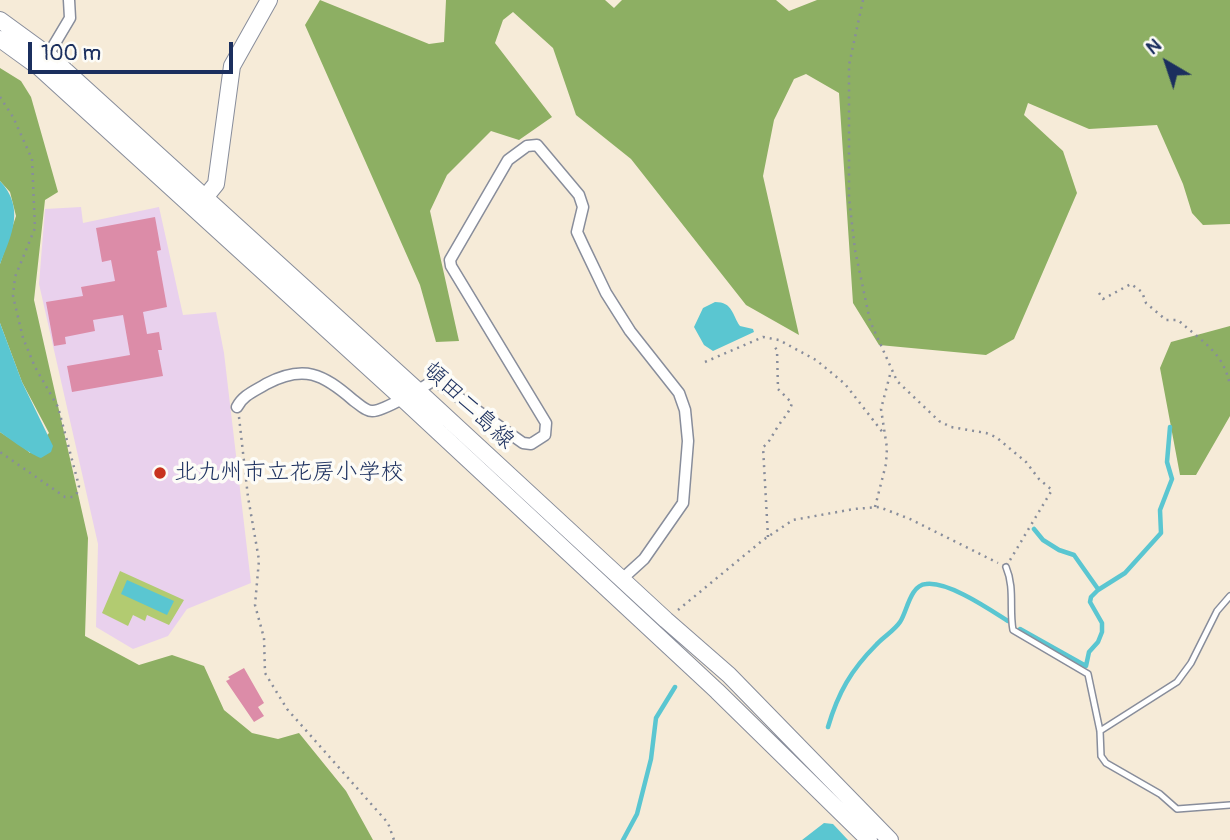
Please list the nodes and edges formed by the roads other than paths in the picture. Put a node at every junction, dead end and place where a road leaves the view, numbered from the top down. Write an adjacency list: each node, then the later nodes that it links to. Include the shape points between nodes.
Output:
1 (69, 0): 5 (street, via 70,18)
2 (268, 1): 6 (main road, via 232,66 216,184)
3 (0, 20): 5 (main road, 頓田二島線)
4 (0, 39): 5 (main road, 頓田二島線)
5 (44, 62): 6 (main road, 頓田二島線)
6 (200, 204): 7 (main road, 頓田二島線); 8 (main road, 頓田二島線)
7 (418, 391): 8 (street); 11 (main road, 頓田二島線); 11 (street, via 434,380 523,443 531,444 545,435 546,423 450,260 508,160 527,146 537,145 579,195 583,207 577,232 583,245 618,312 679,393 685,410 688,441 683,503 644,559)
8 (401, 397): 9 (street, via 372,411 329,379 285,374 242,398); 15 (main road, 頓田二島線, via 717,691)
9 (237, 407)
10 (1006, 567): 13 (lane, via 1011,579 1013,630 1088,674)
11 (622, 579): 16 (main road, 頓田二島線, via 729,675)
12 (1230, 596): 13 (lane, via 1177,682)
13 (1100, 731): 14 (lane, via 1106,764 1160,794 1177,809)
14 (1230, 805)
15 (869, 840)
16 (890, 840)

